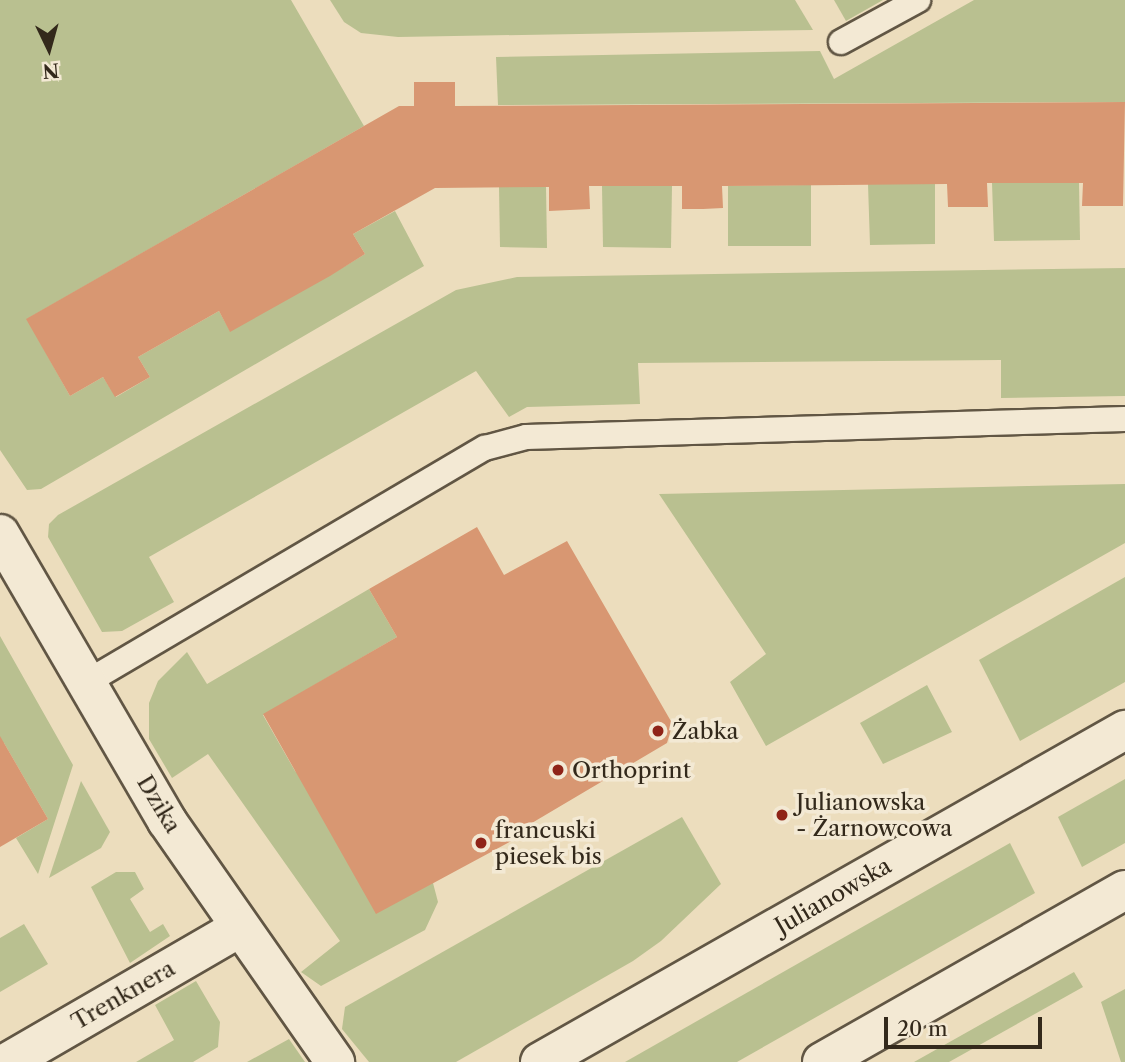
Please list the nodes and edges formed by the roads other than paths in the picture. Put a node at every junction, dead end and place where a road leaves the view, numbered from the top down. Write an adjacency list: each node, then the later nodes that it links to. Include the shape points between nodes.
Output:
1 (918, 0): 2 (lane)
2 (841, 42)
3 (1125, 419): 5 (lane, via 526,438 485,448)
4 (0, 534): 5 (main road, Dzika)
5 (87, 682): 8 (main road, Dzika, via 167,821)
6 (1125, 730): 11 (main road, Julianowska)
7 (1125, 890): 12 (main road)
8 (239, 928): 9 (main road, Trenknera); 10 (main road, Dzika)
9 (8, 1062)
10 (335, 1062)
11 (540, 1062)
12 (822, 1062)

